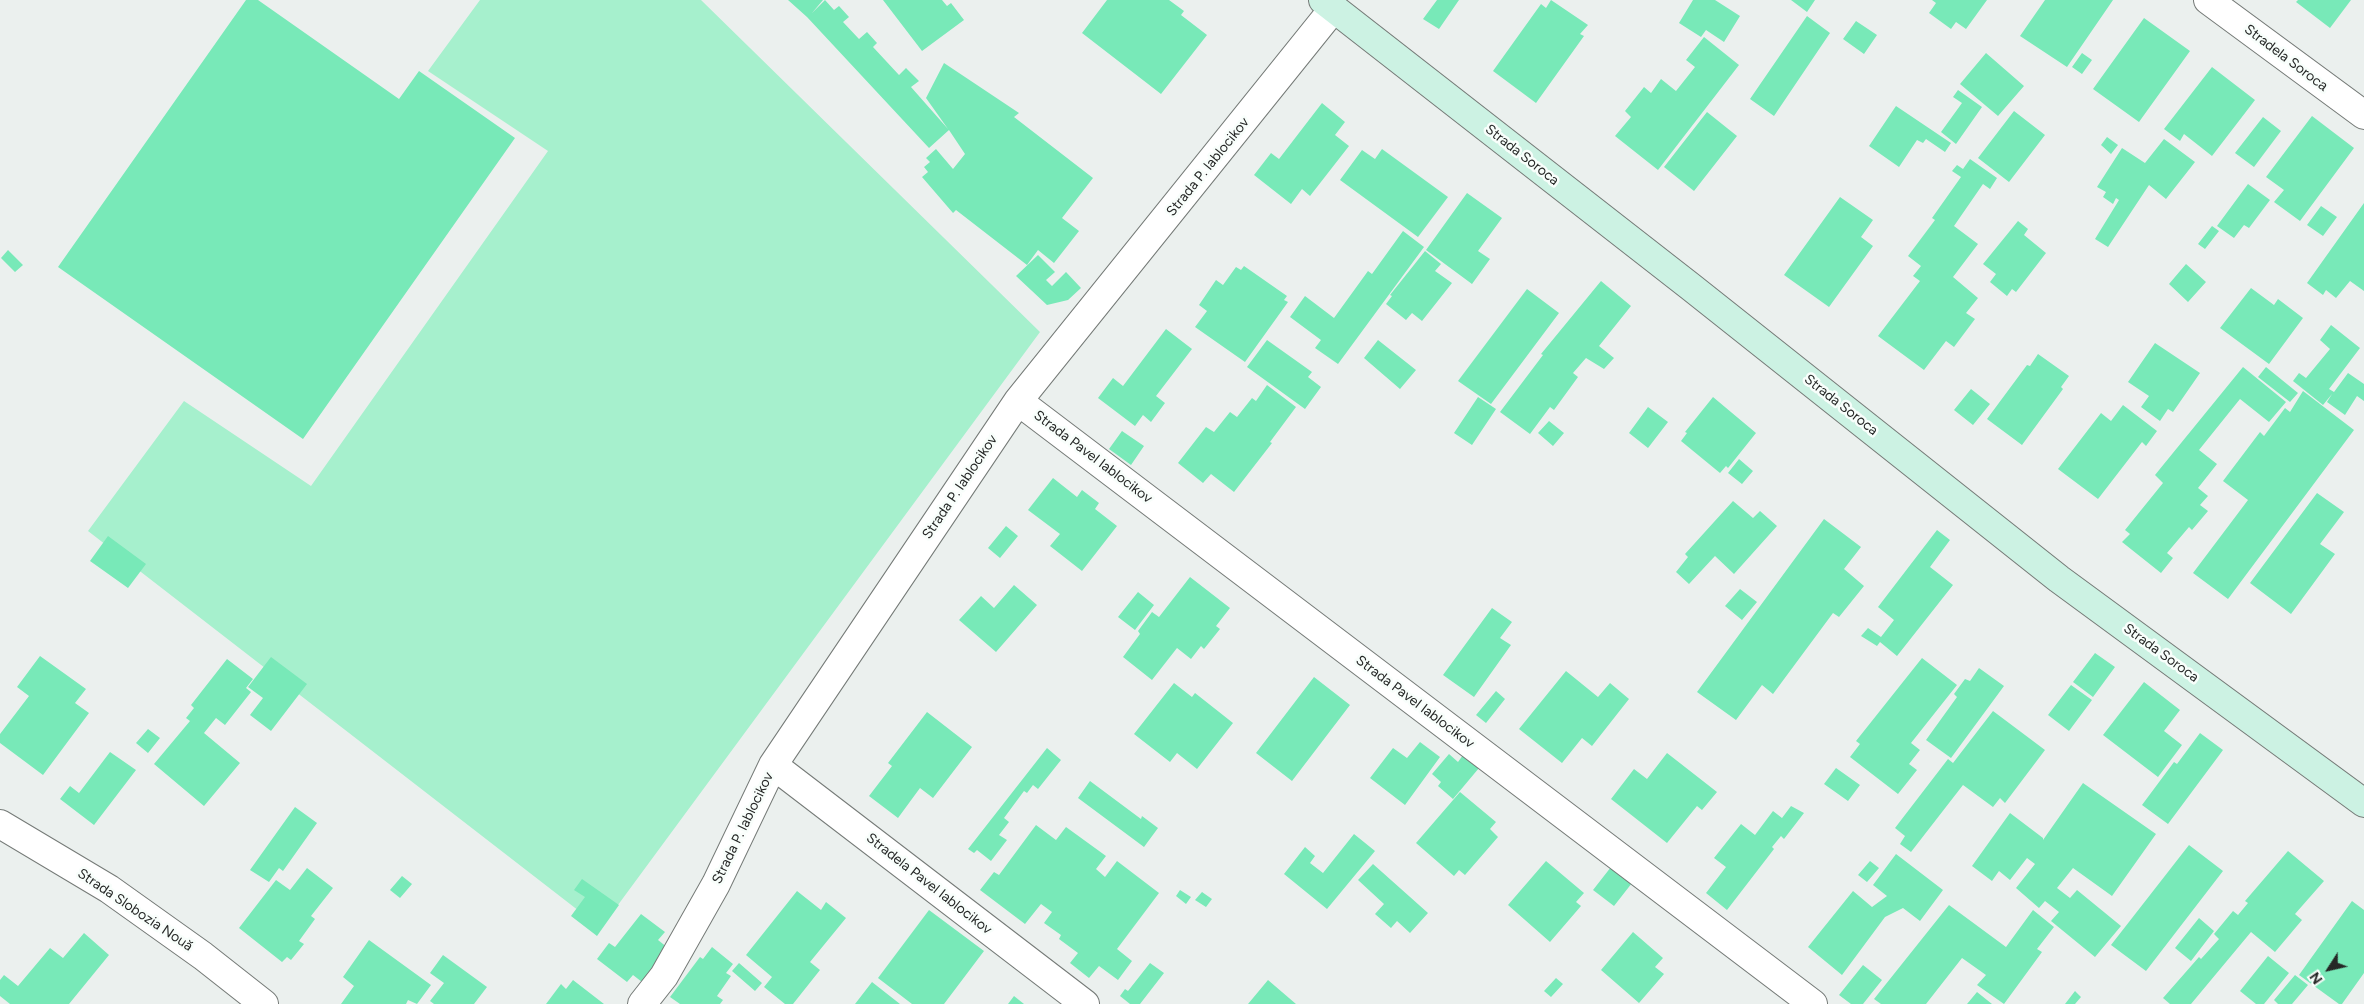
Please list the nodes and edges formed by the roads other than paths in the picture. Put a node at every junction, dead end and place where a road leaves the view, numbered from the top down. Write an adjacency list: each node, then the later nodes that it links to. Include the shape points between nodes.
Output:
1 (2208, 0): 3 (street, Stradela Sorocа)
2 (1329, 4): 4 (street, Strada P. Iablocikov); 6 (street, Strada Soroca, via 2059,579)
3 (2364, 115)
4 (1018, 401): 5 (street, Strada P. Iablocikov); 11 (street, Strada Pavel Iablocikov)
5 (774, 765): 9 (street, Strada P. Iablocikov, via 716,884 664,976); 10 (street, Stradela Pavel Iablocikov)
6 (2364, 803)
7 (0, 824): 8 (street, Strada Slobozia Nouă, via 109,889)
8 (264, 1004)
9 (642, 1004)
10 (1085, 1004)
11 (1812, 1004)

